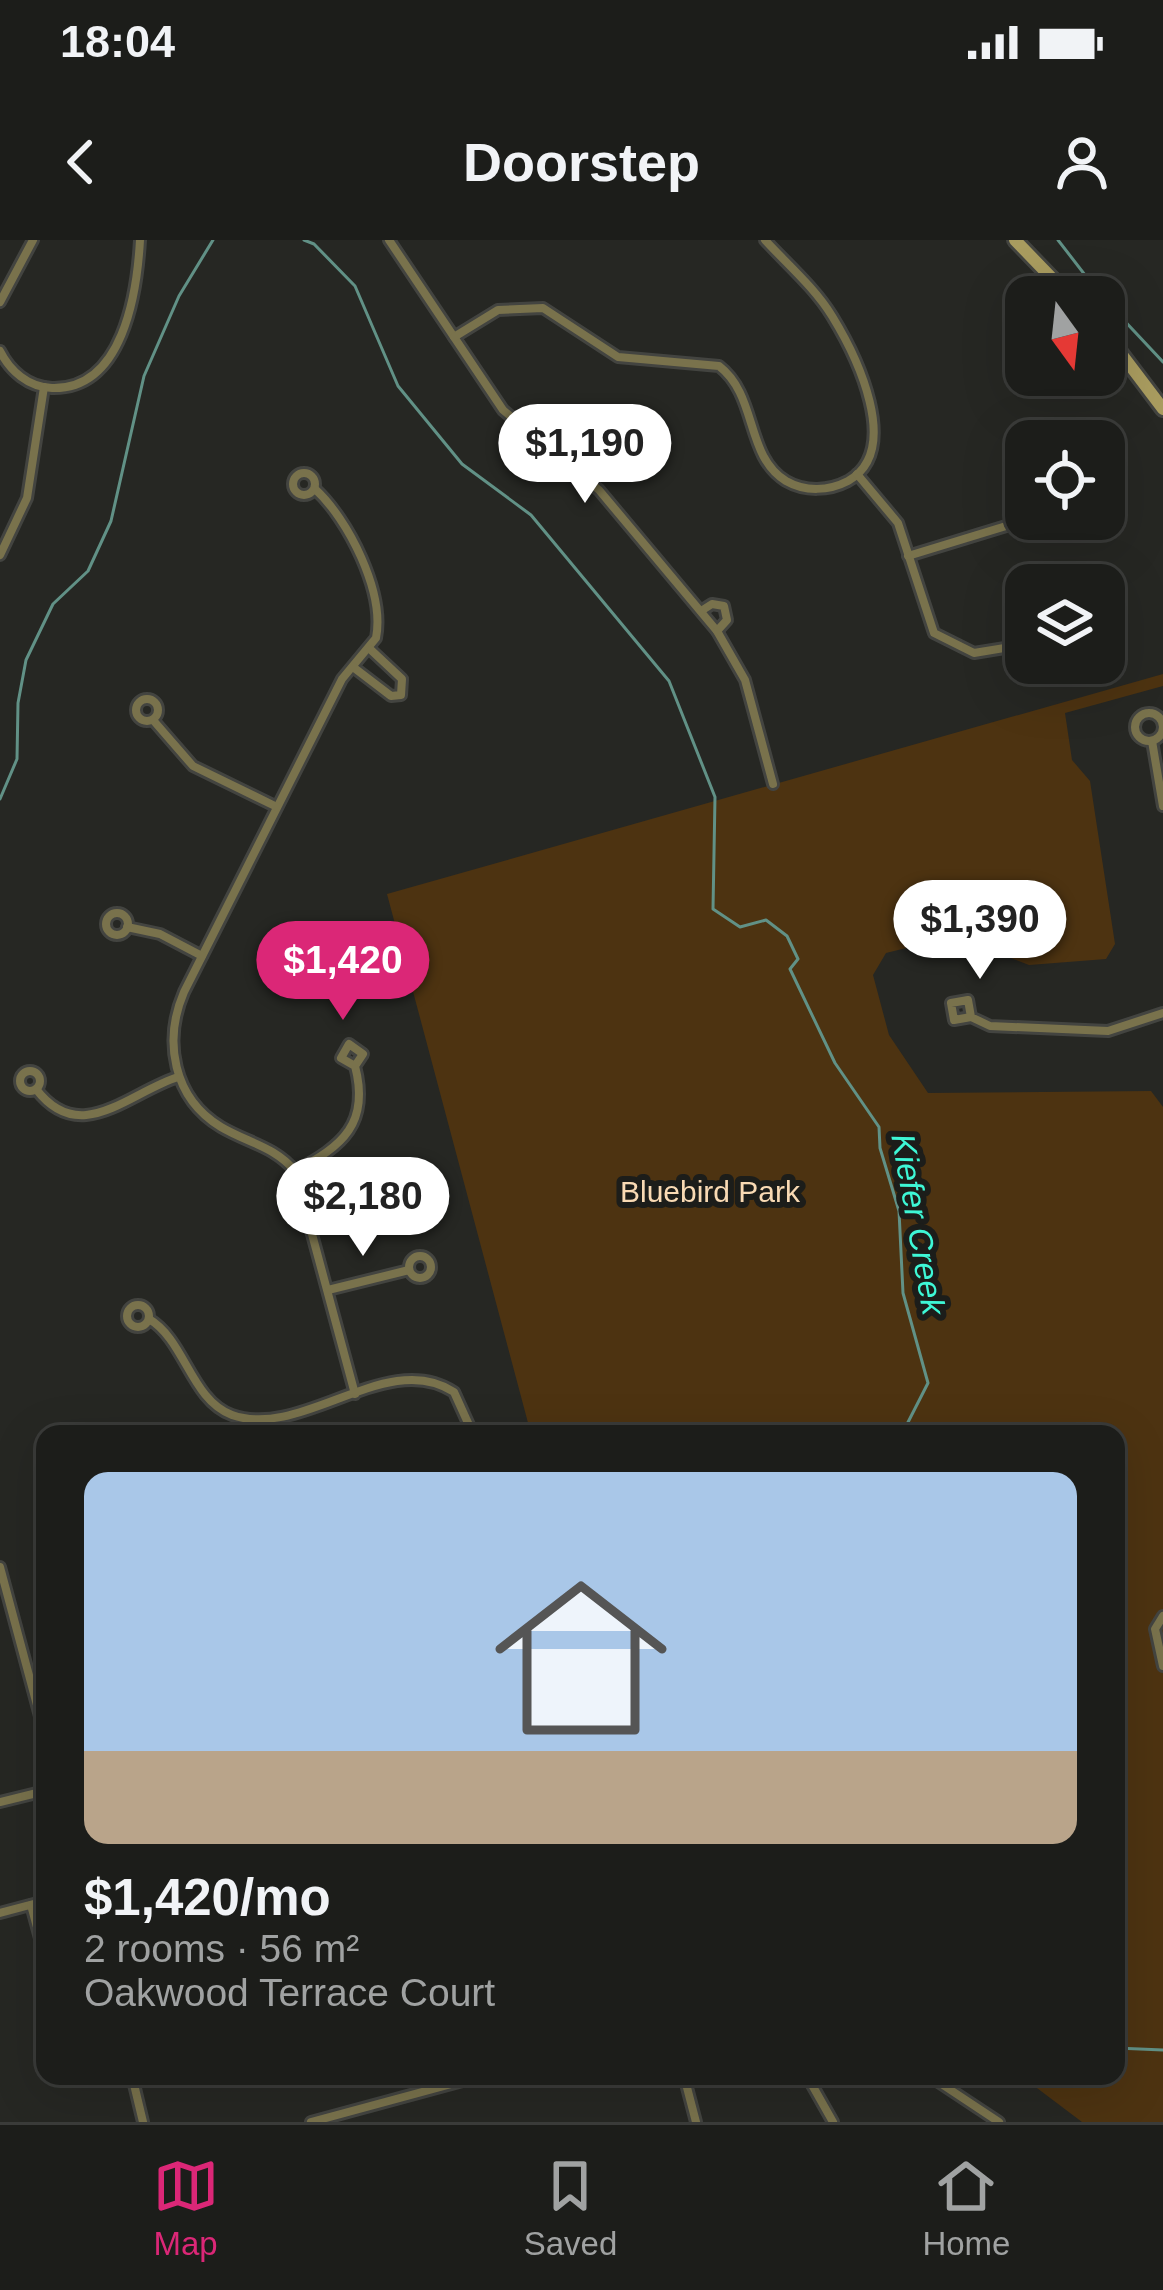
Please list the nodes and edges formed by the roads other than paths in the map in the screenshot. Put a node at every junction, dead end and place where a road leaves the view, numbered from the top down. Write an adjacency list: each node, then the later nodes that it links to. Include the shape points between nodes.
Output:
1 (33, 240): 7 (street)
2 (140, 240): 11 (street, via 132,301 110,356 84,382)
3 (389, 240): 8 (street)
4 (765, 240): 13 (street, via 833,317 867,396 876,434)
5 (1015, 240): 6 (street)
6 (1050, 276)
7 (0, 302)
8 (454, 337): 13 (street, via 498,310 542,308 619,357 705,361 738,383 763,455 784,479 824,489); 18 (street, via 503,410 599,490)
9 (0, 351): 11 (street, via 17,374)
10 (1125, 359): 12 (street)
11 (44, 387): 16 (street, via 27,498)
12 (1163, 409)
13 (857, 474): 17 (street, via 892,513)
14 (315, 489): 21 (street, via 351,540 376,604)
15 (1005, 526): 17 (street)
16 (0, 555)
17 (908, 556): 20 (street, via 929,625 946,643 974,653)
18 (701, 611): 19 (street); 19 (street, via 724,606 728,616)
19 (717, 631): 25 (street, via 745,680)
20 (1005, 648)
21 (370, 650): 22 (street); 22 (street, via 402,679 401,694 391,696)
22 (353, 667): 27 (street)
23 (153, 719): 27 (street, via 193,766)
24 (1151, 741): 26 (street)
25 (773, 784)
26 (1163, 806)
27 (277, 807): 29 (street)
28 (128, 927): 29 (street)
29 (202, 956): 33 (street, via 172,1027)
30 (1163, 1013): 31 (street, via 1108,1031 990,1026)
31 (971, 1017): 31 (street, via 955,1020 951,1004 968,1000)
32 (355, 1066): 35 (street, via 361,1106 354,1129)
33 (178, 1077): 34 (street, via 89,1118 64,1114); 35 (street, via 210,1119 280,1154)
34 (36, 1089)
35 (295, 1171): 37 (street)
36 (409, 1270): 37 (street)
37 (328, 1291): 39 (street)
38 (149, 1319): 39 (street, via 213,1404 237,1417 268,1418)
39 (355, 1394): 40 (street, via 410,1380 443,1384 462,1402)
40 (470, 1425)
41 (0, 1567): 44 (street)
42 (1163, 1616): 43 (street, via 1155,1630)
43 (1163, 1666)
44 (36, 1701)
45 (36, 1793): 46 (street)
46 (0, 1802)
47 (36, 1904): 48 (street)
48 (31, 1905): 49 (street); 50 (street)
49 (0, 1913)
50 (36, 1924)
51 (134, 2085): 56 (street)
52 (448, 2085): 57 (street)
53 (686, 2085): 58 (street)
54 (812, 2085): 59 (street)
55 (943, 2085): 60 (street)
56 (143, 2122)
57 (311, 2122)
58 (696, 2122)
59 (833, 2122)
60 (999, 2122)

